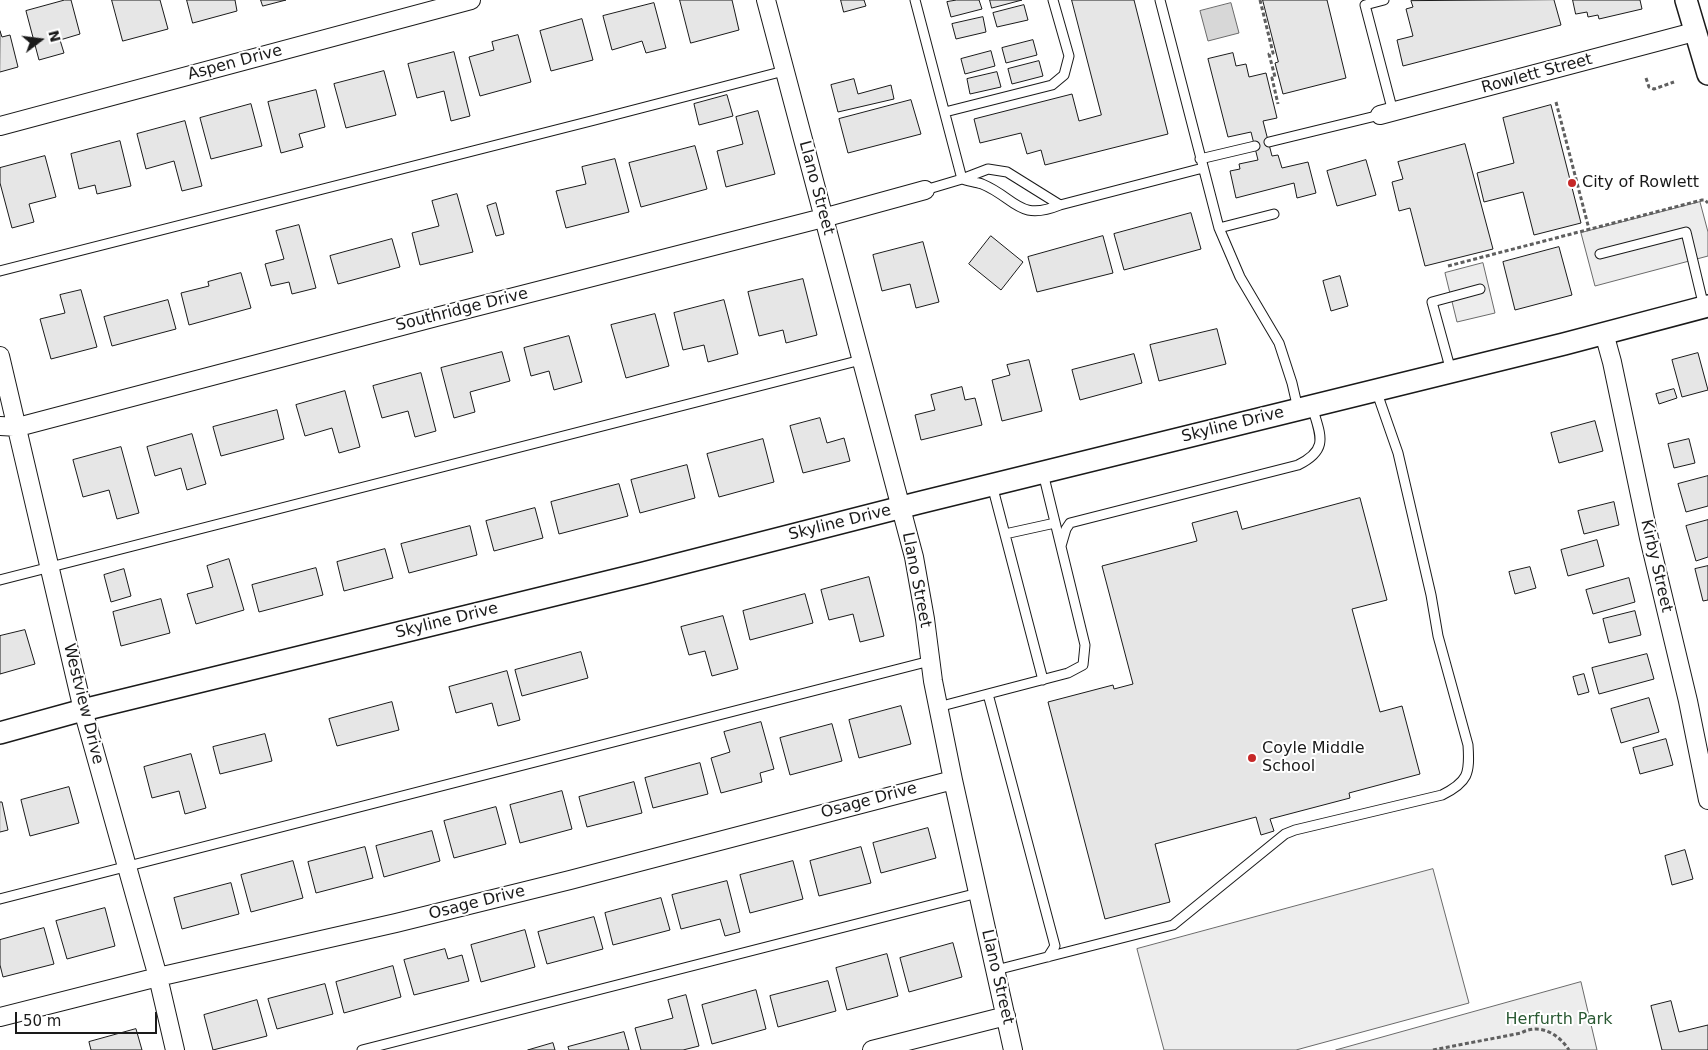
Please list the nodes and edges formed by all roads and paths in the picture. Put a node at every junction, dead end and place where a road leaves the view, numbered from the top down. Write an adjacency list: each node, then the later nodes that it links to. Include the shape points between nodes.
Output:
1 (471, 0): 20 (street, Aspen Drive)
2 (766, 0): 12 (street, Llano Street)
3 (916, 0): 18 (lane)
4 (1053, 0): 18 (lane, via 1069,56 1064,75 1052,85)
5 (1160, 0): 23 (lane)
6 (1260, 0): 17 (path, via 1273,53 1269,54)
7 (1355, 0): 10 (lane)
8 (1384, 0): 10 (lane)
9 (1686, 0): 11 (street)
10 (1365, 5): 19 (lane)
11 (1694, 32): 13 (street); 19 (street, Rowlett Street)
12 (784, 70): 29 (street, Llano Street); 34 (lane)
13 (1708, 74)
14 (1646, 78): 15 (path, via 1654,88)
15 (1674, 82)
16 (1556, 102): 31 (path)
17 (1278, 104)
18 (945, 112): 24 (lane)
19 (1386, 113): 21 (lane)
20 (0, 126)
21 (1268, 142)
22 (1255, 146): 23 (lane)
23 (1202, 164): 27 (lane); 30 (lane)
24 (962, 180): 25 (lane); 27 (lane, via 982,184 1024,210 1044,211); 27 (lane, via 988,169 1007,172)
25 (924, 190): 29 (street, Southridge Drive)
26 (1708, 203): 31 (path, via 1702,200)
27 (1060, 205)
28 (1274, 214): 30 (lane)
29 (823, 218): 39 (street, Llano Street); 43 (street, Southridge Drive)
30 (1219, 228): 42 (lane, via 1240,277 1278,343)
31 (1589, 229): 33 (path)
32 (1600, 254): 36 (lane, via 1686,232)
33 (1448, 266)
34 (0, 270)
35 (1480, 289): 40 (lane, via 1432,302)
36 (1706, 303): 37 (street, Skyline Drive)
37 (1604, 333): 40 (street, Skyline Drive); 59 (street, Kirby Street)
38 (0, 356): 43 (street, Westview Drive)
39 (862, 360): 46 (street, Llano Street); 50 (lane)
40 (1451, 372): 41 (street, Skyline Drive)
41 (1376, 390): 42 (street, Skyline Drive); 63 (lane, via 1398,453 1432,595 1438,636 1468,746 1466,776 1458,787 1442,795 1285,834 1173,926)
42 (1305, 408): 44 (street, Skyline Drive); 49 (lane, via 1321,437 1319,449 1311,458 1298,465 1070,523)
43 (9, 426): 50 (street, Westview Drive)
44 (1043, 472): 45 (street, Skyline Drive); 47 (lane)
45 (992, 485): 46 (street, Skyline Drive); 48 (lane)
46 (901, 508): 52 (street, Llano Street, via 914,557); 56 (street, Skyline Drive)
47 (1055, 523): 48 (lane); 49 (lane)
48 (1005, 534): 53 (lane)
49 (1061, 547): 53 (lane, via 1085,645 1083,665)
50 (49, 568): 51 (lane); 56 (street, Westview Drive)
51 (0, 580)
52 (930, 661): 55 (street, Llano Street); 60 (lane)
53 (1043, 680): 54 (lane)
54 (988, 694): 55 (lane); 63 (lane, via 1055,946)
55 (938, 707): 58 (street, Llano Street)
56 (83, 710): 57 (street, Skyline Drive); 60 (street, Westview Drive)
57 (0, 733)
58 (952, 780): 61 (street, Llano Street); 65 (street, Osage Drive, via 570,880)
59 (1708, 800)
60 (126, 866): 62 (lane); 65 (street, Westview Drive)
61 (978, 893): 64 (street, Llano Street); 69 (lane)
62 (0, 899)
63 (1048, 957): 64 (lane)
64 (996, 970): 66 (street, Llano Street)
65 (158, 977): 67 (street, Osage Drive); 68 (street, Westview Drive)
66 (1006, 1016): 70 (street); 71 (street, Llano Street)
67 (0, 1017)
68 (175, 1050)
69 (362, 1050)
70 (872, 1050)
71 (1013, 1050)
72 (1432, 1050): 73 (path, via 1529,1029 1546,1029)
73 (1569, 1050)

